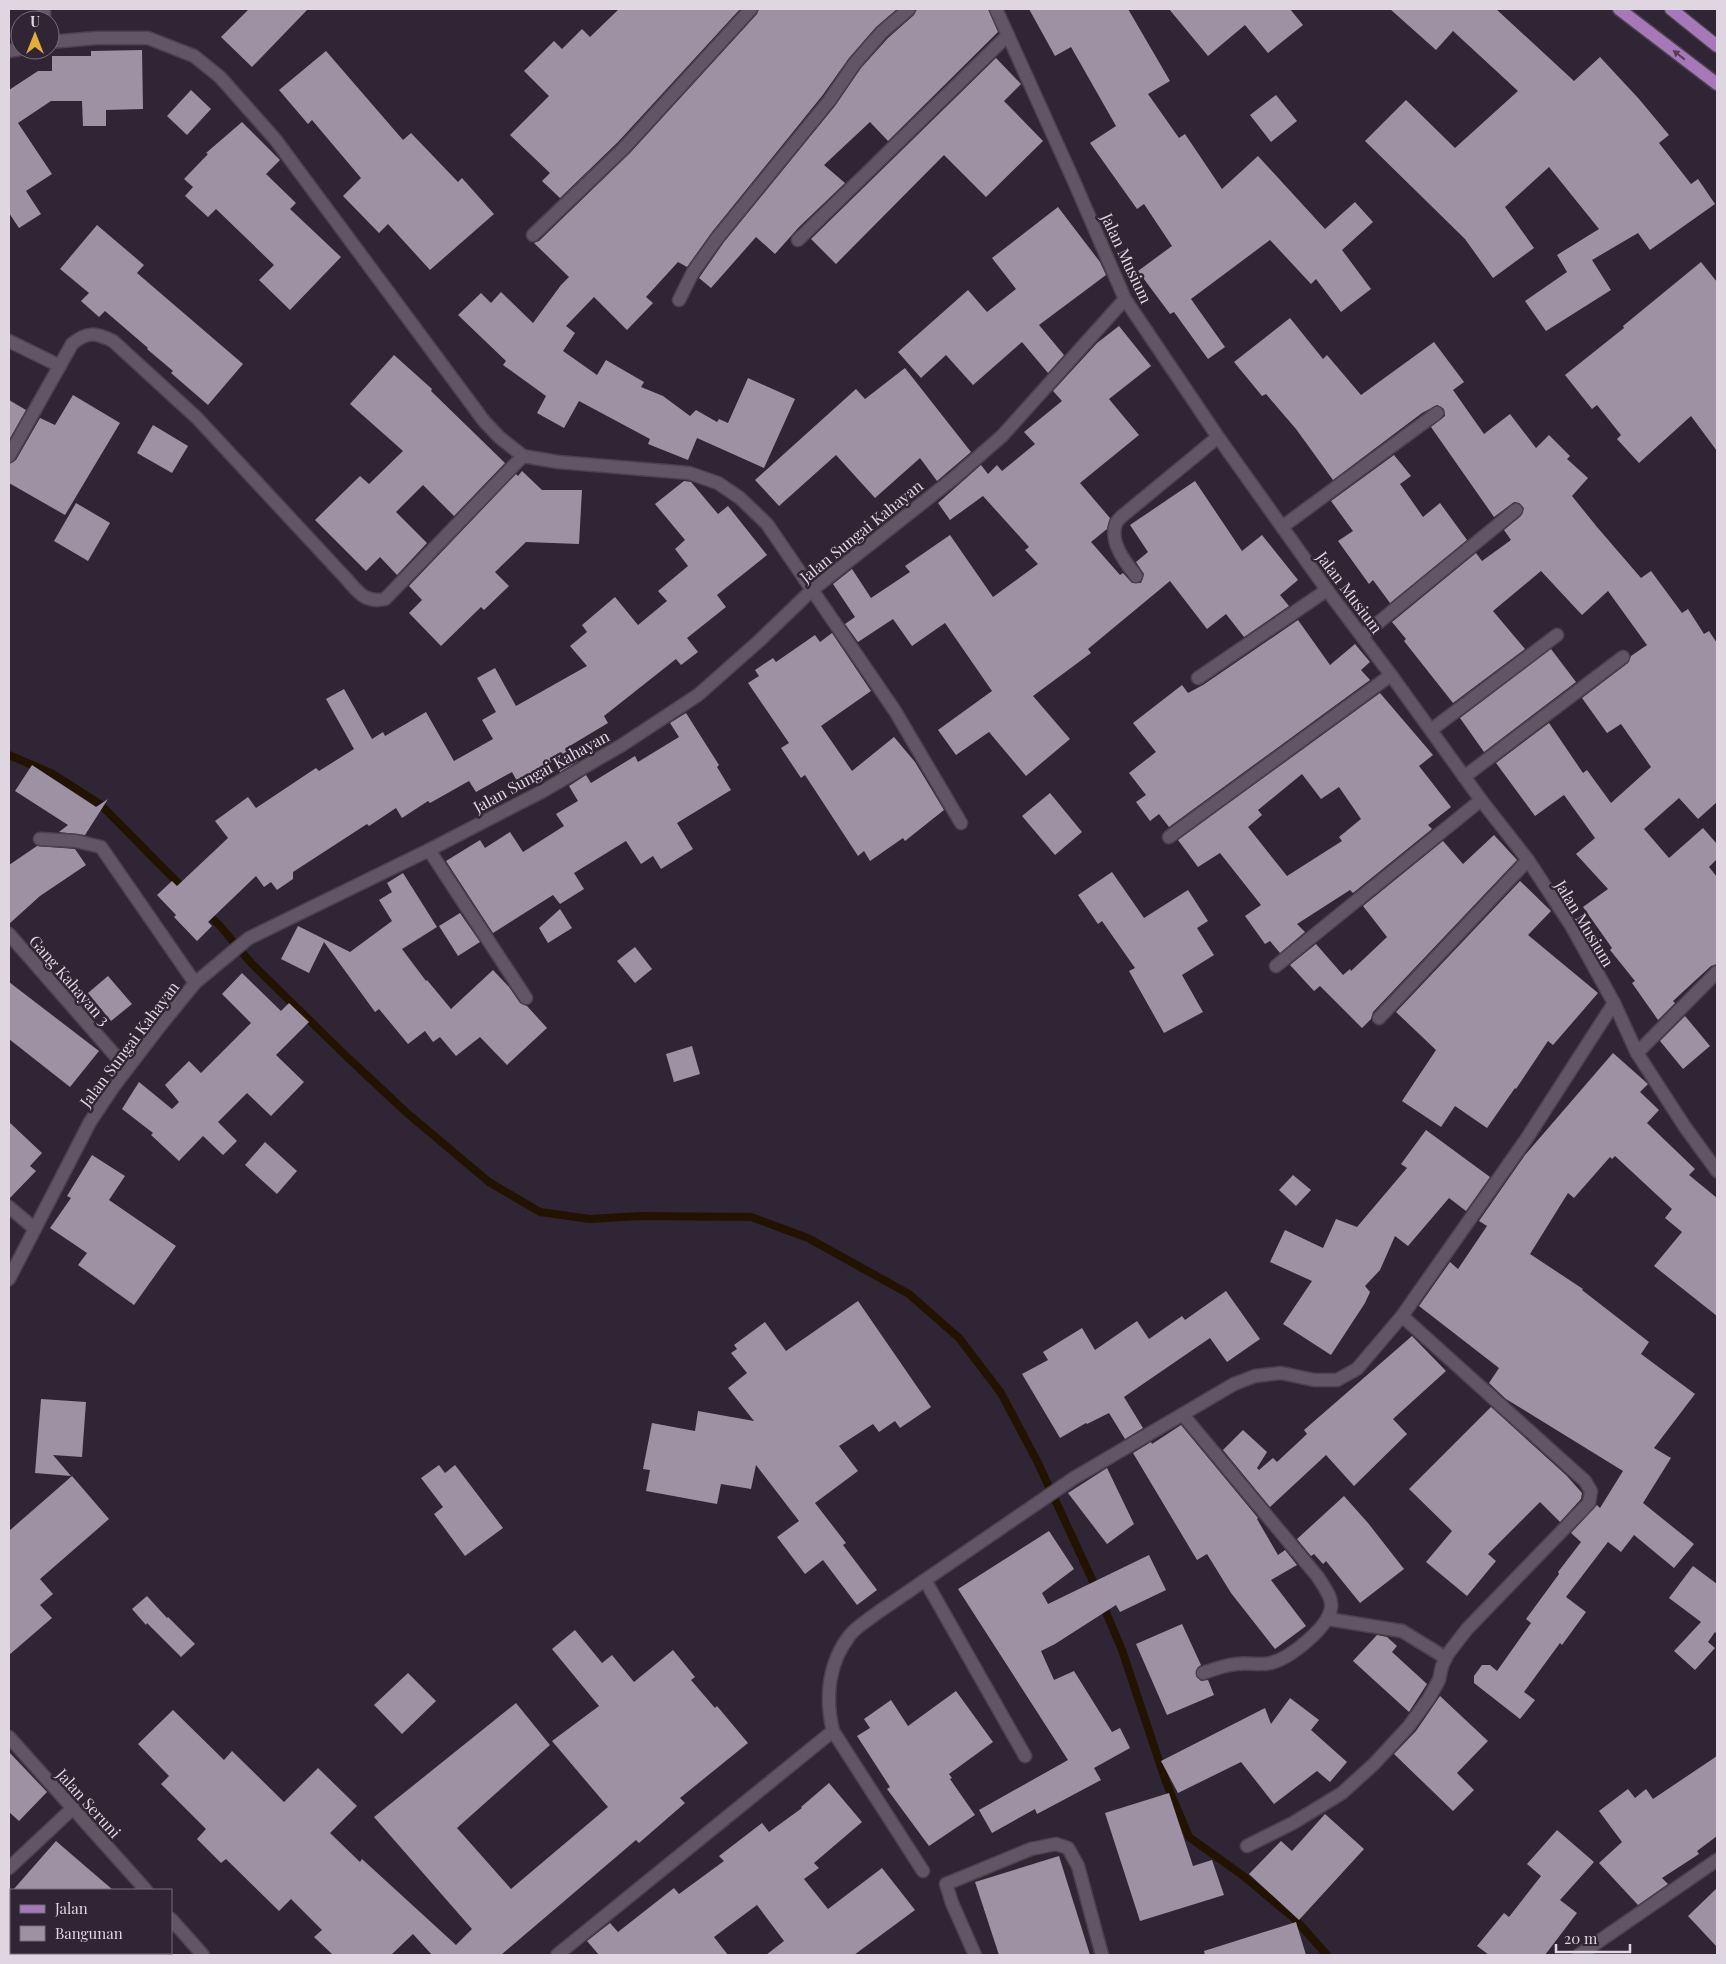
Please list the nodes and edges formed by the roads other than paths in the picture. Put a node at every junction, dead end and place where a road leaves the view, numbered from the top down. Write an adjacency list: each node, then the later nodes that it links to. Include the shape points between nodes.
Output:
1 (751, 9): 10 (street, via 624,148)
2 (909, 9): 13 (street, via 882,32 855,63 718,237 693,272)
3 (996, 9): 6 (street, Jalan Musium)
4 (1619, 9): 9 (main road, one-way to 4)
5 (1671, 9): 8 (main road)
6 (1008, 35): 11 (street); 12 (street, Jalan Musium)
7 (60, 41): 19 (street, via 148,38 194,56 220,77 275,140 484,421)
8 (1717, 46)
9 (1717, 84)
10 (532, 235)
11 (798, 240)
12 (1125, 299): 17 (street, Jalan Musium); 23 (street, Jalan Sungai Kahayan, via 1002,436)
13 (679, 300)
14 (9, 341): 15 (street)
15 (60, 366): 18 (street); 19 (street, via 72,344 80,337 102,335 114,341 197,418 365,598 374,601 385,599)
16 (1437, 413): 21 (street)
17 (1218, 437): 21 (street, Jalan Musium); 22 (street, via 1121,516 1115,527 1115,541)
18 (9, 456)
19 (524, 456): 23 (street, via 688,473 718,483 740,498 767,524)
20 (1516, 510): 26 (street)
21 (1282, 527): 24 (street, Jalan Musium)
22 (1136, 576)
23 (812, 590): 33 (street, via 895,711); 36 (street, Jalan Sungai Kahayan, via 698,695 622,745 551,786)
24 (1327, 590): 26 (street, Jalan Musium); 29 (street)
25 (1557, 634): 30 (street)
26 (1362, 636): 28 (street, Jalan Musium)
27 (1623, 658): 31 (street)
28 (1391, 675): 30 (street, Jalan Musium); 34 (street)
29 (1198, 678)
30 (1431, 730): 31 (street, Jalan Musium)
31 (1464, 777): 32 (street, Jalan Musium)
32 (1481, 800): 37 (street, Jalan Musium); 39 (street)
33 (961, 823)
34 (1169, 837)
35 (40, 840): 41 (street, via 101,847)
36 (429, 850): 41 (street, Jalan Sungai Kahayan, via 249,938); 42 (street)
37 (1528, 860): 43 (street, Jalan Musium, via 1572,927); 44 (street)
38 (9, 934): 46 (street, Gang Kahayan 3)
39 (1276, 966)
40 (1717, 972): 45 (street)
41 (195, 983): 46 (street, Jalan Sungai Kahayan)
42 (526, 998)
43 (1614, 1003): 45 (street, Jalan Musium); 51 (street, via 1527,1138)
44 (1379, 1018)
45 (1637, 1053): 47 (street, Jalan Musium)
46 (127, 1069): 49 (street, Jalan Sungai Kahayan, via 90,1122)
47 (1717, 1171)
48 (9, 1207): 49 (street)
49 (35, 1229): 50 (street, Jalan Sungai Kahayan)
50 (9, 1280)
51 (1402, 1316): 52 (street, via 1357,1369 1336,1380 1280,1374 1255,1376 1234,1384); 55 (street, via 1585,1481 1591,1491 1589,1503 1490,1604)
52 (1183, 1415): 53 (street, via 1074,1478); 54 (street, via 1318,1577 1329,1594 1332,1606)
53 (925, 1580): 57 (street, via 850,1635 831,1668 828,1710); 59 (street)
54 (1328, 1619): 55 (street, via 1402,1631); 56 (street, via 1309,1639 1279,1661 1236,1664)
55 (1446, 1658): 61 (street, via 1429,1698 1374,1764 1342,1793)
56 (1203, 1673)
57 (834, 1731): 64 (street); 68 (street)
58 (9, 1737): 60 (street, Jalan Seruni)
59 (1025, 1756)
60 (73, 1808): 63 (street); 65 (street, Jalan Seruni)
61 (1247, 1846)
62 (1717, 1860): 71 (street)
63 (9, 1868)
64 (923, 1871)
65 (145, 1889)
66 (172, 1920): 67 (street)
67 (204, 1955)
68 (557, 1955)
69 (975, 1955): 70 (street, via 946,1884 1031,1849 1056,1844 1068,1848 1078,1866)
70 (1102, 1955)
71 (1579, 1955)

